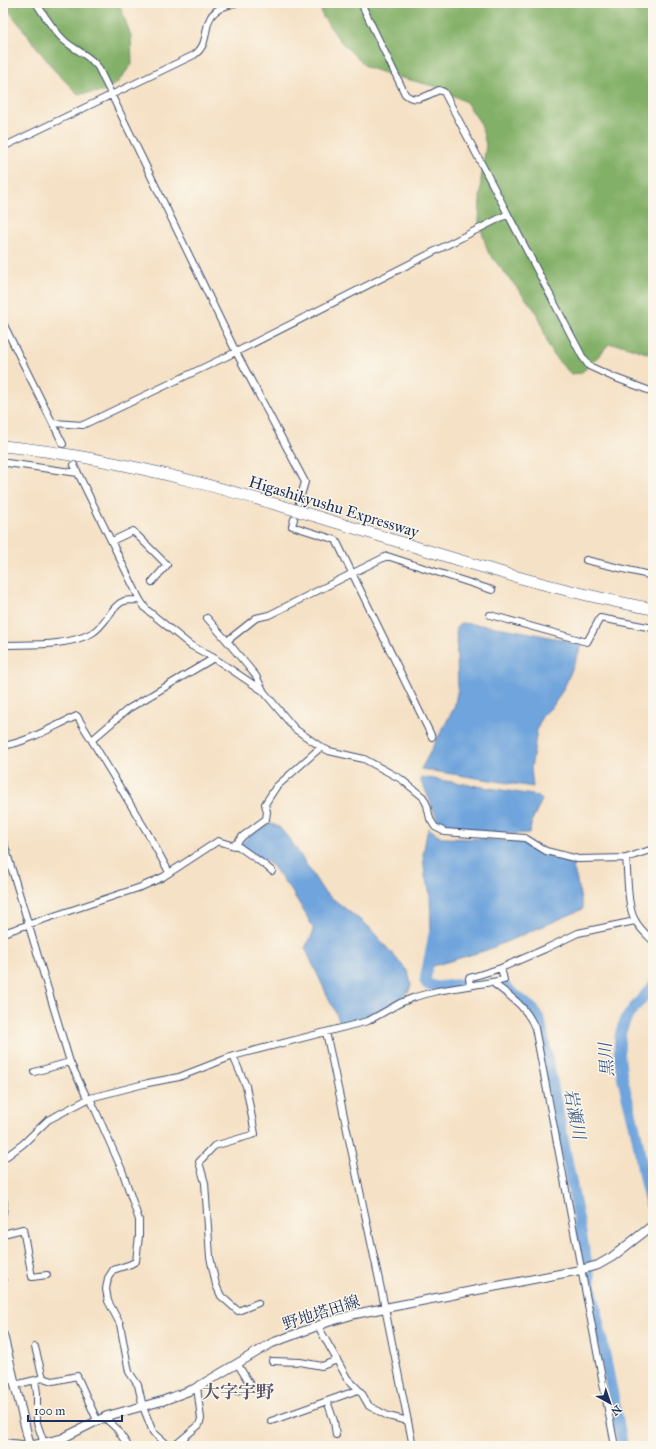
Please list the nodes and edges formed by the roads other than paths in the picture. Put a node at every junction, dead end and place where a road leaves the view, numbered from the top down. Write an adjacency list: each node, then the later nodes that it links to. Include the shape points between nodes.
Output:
1 (36, 3): 4 (street, via 65,42 93,60)
2 (237, 3): 4 (street, via 218,9 212,15 198,52)
3 (361, 3): 6 (street, via 405,94 416,99 439,90 444,92)
4 (111, 95): 5 (street); 8 (street)
5 (3, 147)
6 (508, 214): 8 (street); 9 (street, via 582,356 590,366)
7 (3, 324): 10 (street)
8 (236, 352): 10 (street, via 83,425); 16 (street, via 305,482)
9 (653, 392)
10 (54, 423): 11 (street)
11 (63, 444)
12 (3, 446): 25 (highway, Higashikyushu Expressway, via 108,462 216,487 508,574)
13 (3, 465): 15 (street, via 7,463)
14 (74, 465): 15 (street)
15 (78, 473): 18 (street)
16 (299, 502)
17 (294, 519): 20 (street, via 292,526 336,540)
18 (112, 542): 22 (street, via 133,531 167,564); 24 (street)
19 (586, 560): 21 (street)
20 (352, 573): 23 (street, via 387,556); 29 (street, via 269,615 256,618); 33 (street)
21 (653, 576)
22 (152, 582)
23 (492, 590)
24 (140, 600): 30 (street, via 123,601 110,613 100,628 79,638 58,642); 31 (street, via 146,609 190,645)
25 (653, 609)
26 (490, 615): 28 (street, via 587,642 600,618)
27 (207, 618): 29 (street)
28 (653, 628)
29 (227, 641): 32 (street, via 256,676)
30 (3, 645)
31 (214, 658): 32 (street); 34 (street, via 128,709)
32 (264, 692): 36 (street, via 295,729)
33 (432, 737)
34 (92, 740): 35 (street, via 76,716 40,735); 42 (street)
35 (3, 746)
36 (321, 748): 38 (street, via 276,787 264,804 266,820); 40 (street, via 364,759 401,779 423,797 435,827 445,832 525,838 546,851 578,859)
37 (3, 840): 44 (street)
38 (235, 844): 41 (street); 42 (street, via 234,846 218,841)
39 (653, 849): 40 (street)
40 (626, 858): 43 (street)
41 (272, 871)
42 (169, 872): 44 (street, via 141,887)
43 (635, 921): 46 (street); 47 (street, via 578,933)
44 (28, 925): 45 (street); 54 (street)
45 (3, 933)
46 (653, 941)
47 (501, 968): 48 (street, via 504,980); 49 (street, via 469,978)
48 (493, 983): 49 (street); 62 (street, via 522,1006 535,1028)
49 (470, 986): 50 (street, via 415,997 368,1021)
50 (326, 1032): 53 (street); 67 (street)
51 (3, 1033): 52 (street)
52 (3, 1044)
53 (233, 1056): 56 (street, via 179,1077); 66 (street, via 246,1086 255,1134 214,1146 198,1162 205,1183 210,1257 216,1285 221,1296 238,1312)
54 (70, 1062): 55 (street); 56 (street)
55 (34, 1072)
56 (89, 1099): 57 (street, via 48,1120 23,1144); 81 (street, via 122,1170 139,1220 136,1261 113,1270 106,1289 108,1301 120,1324 129,1372 138,1385)
57 (3, 1158)
58 (3, 1198): 59 (street)
59 (3, 1214)
60 (653, 1225): 62 (main road, 野地塔田線, via 612,1257 598,1265)
61 (3, 1234): 63 (street, via 23,1229 32,1277)
62 (580, 1270): 67 (main road, 野地塔田線); 93 (street)
63 (47, 1275)
64 (3, 1281): 65 (street)
65 (3, 1293)
66 (258, 1303)
67 (385, 1308): 68 (main road, 野地塔田線); 84 (street)
68 (318, 1326): 72 (street); 73 (main road, 野地塔田線, via 272,1343)
69 (3, 1335): 76 (main road)
70 (35, 1347): 74 (street)
71 (272, 1360): 72 (street, via 322,1366)
72 (337, 1360): 78 (street, via 347,1378)
73 (238, 1363): 77 (main road, 野地塔田線); 79 (street, via 250,1385)
74 (43, 1378): 75 (street); 82 (street, via 53,1381 77,1376)
75 (35, 1380): 76 (street); 87 (street, via 37,1423)
76 (15, 1385): 88 (main road)
77 (197, 1387): 81 (main road, 野地塔田線, via 174,1398); 91 (street, via 199,1425)
78 (358, 1390): 80 (street); 84 (street, via 369,1406 388,1416)
79 (237, 1391)
80 (327, 1401): 83 (street); 85 (street)
81 (143, 1407): 82 (main road, 野地塔田線); 90 (street, via 153,1432)
82 (100, 1419): 87 (main road, 野地塔田線); 89 (street, via 117,1429)
83 (271, 1421)
84 (408, 1421): 92 (street)
85 (336, 1435)
86 (3, 1443): 88 (main road, 野地塔田線)
87 (45, 1445): 88 (main road, 野地塔田線)
88 (30, 1446)
89 (128, 1446)
90 (170, 1446)
91 (174, 1446)
92 (413, 1446)
93 (615, 1446)

